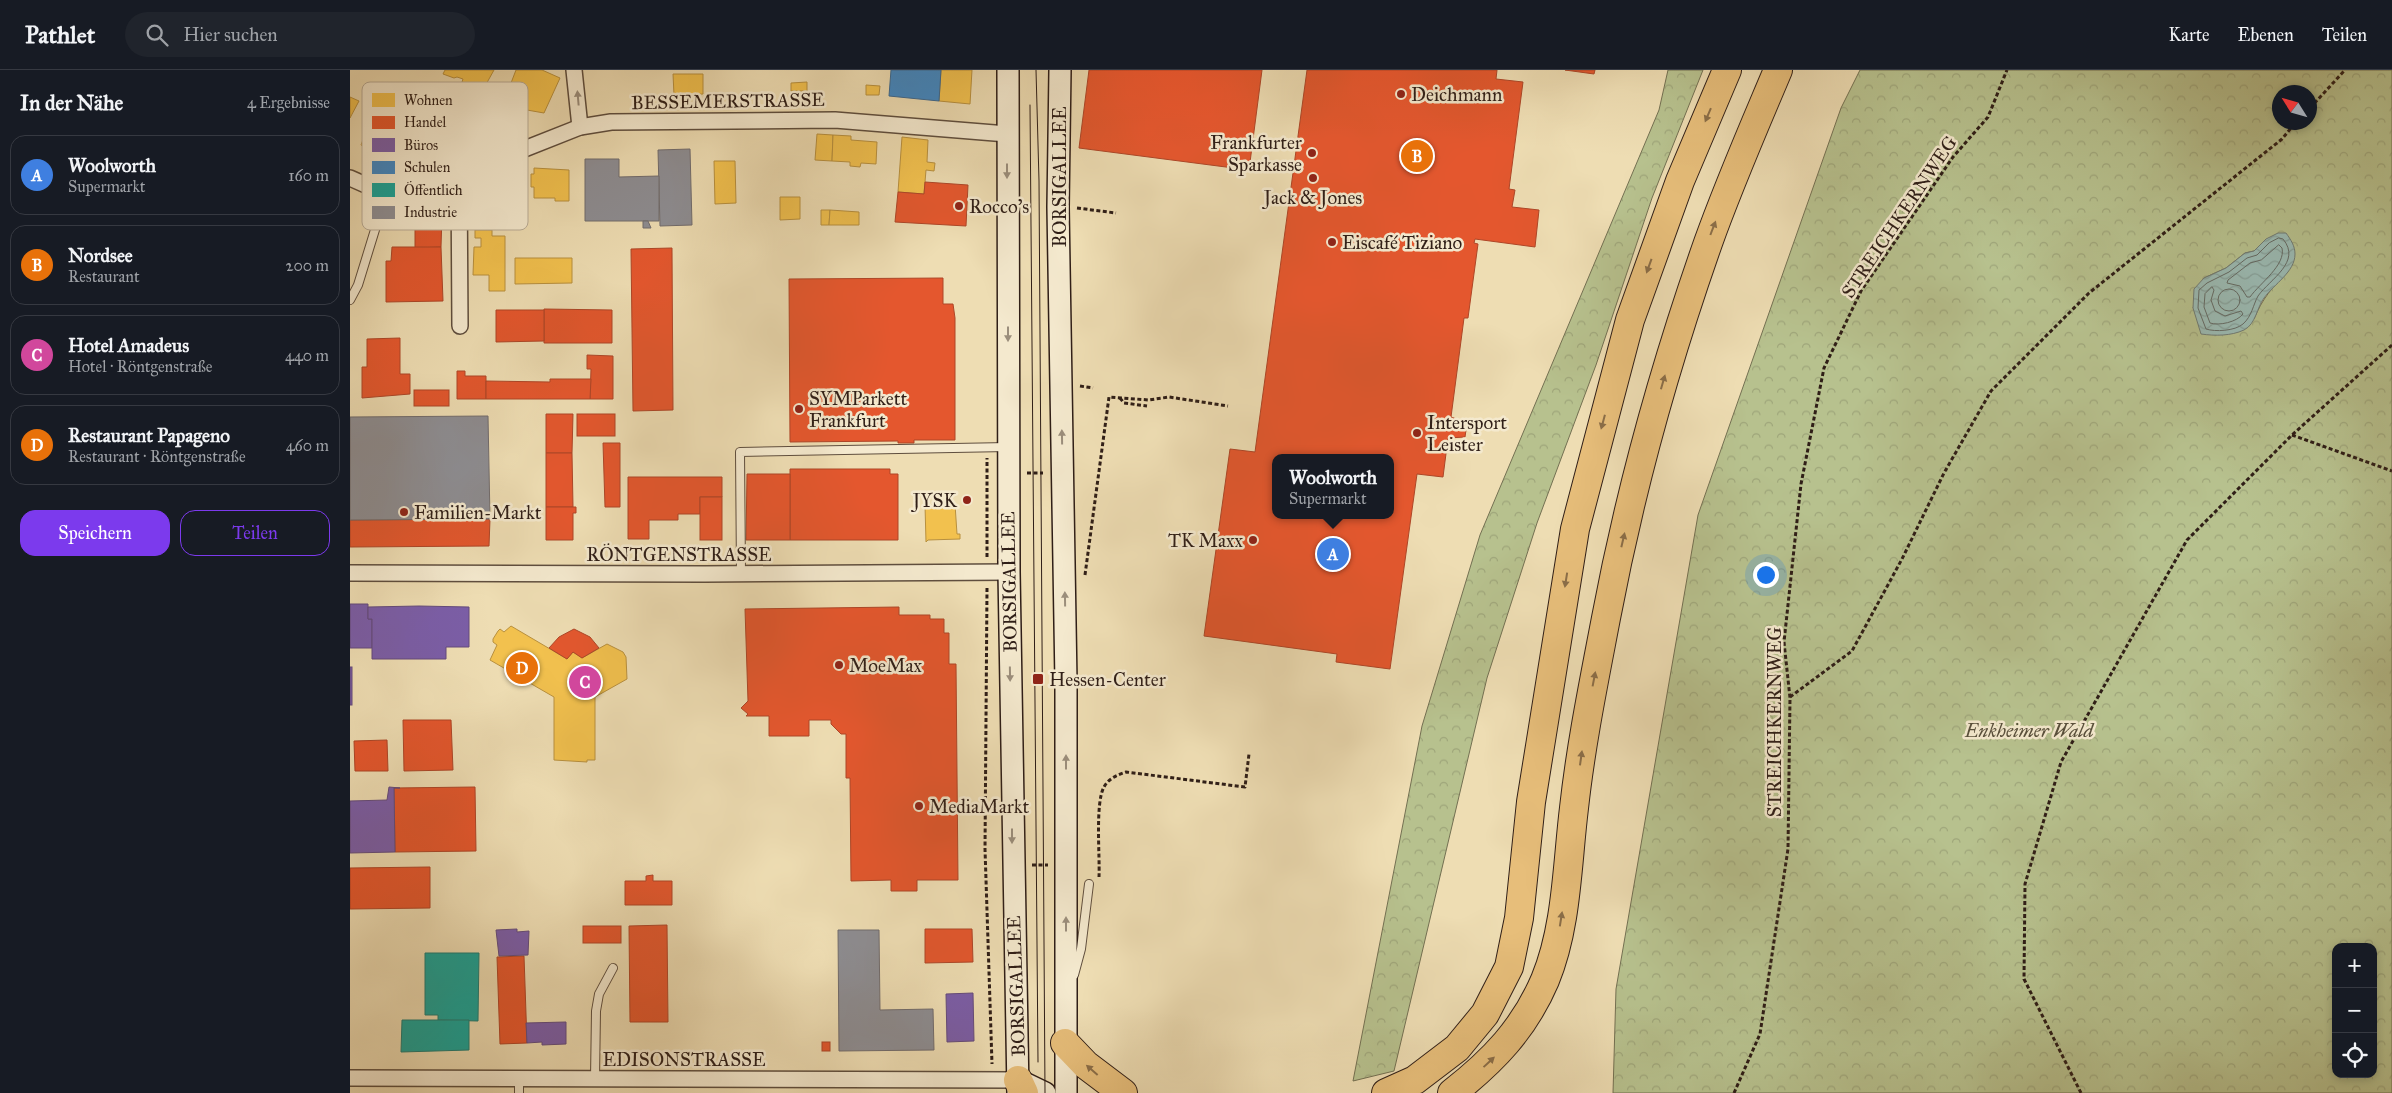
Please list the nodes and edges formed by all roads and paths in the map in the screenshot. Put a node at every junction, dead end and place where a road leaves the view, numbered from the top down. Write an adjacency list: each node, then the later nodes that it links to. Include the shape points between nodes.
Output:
1 (574, 70): 9 (street, one-way to 1)
2 (1008, 70): 11 (main road, BORSIGALLEE)
3 (1060, 70): 43 (main road, BORSIGALLEE, one-way to 3, via 1066,682 1058,206)
4 (1726, 70): 52 (highway, one-way to 52, via 1680,181 1630,320 1575,529 1531,802 1519,918 1509,967 1485,1014 1457,1048 1415,1080)
5 (1778, 70): 53 (highway, one-way to 5, via 1507,1044 1532,1005 1558,940 1586,727 1612,587 1640,466 1708,241)
6 (2007, 70): 36 (path, STREICHKERNWEG, via 1988,117 1953,157 1861,291 1824,368 1801,484 1784,642)
7 (2345, 70): 8 (path)
8 (2317, 100)
9 (580, 127): 11 (street, BESSEMERSTRASSE, via 611,122 835,120); 12 (street, BESSEMERSTRASSE)
10 (2289, 130): 36 (path, via 2088,293 1991,391 1944,473 1852,651)
11 (1007, 134): 28 (main road, BORSIGALLEE, one-way to 28)
12 (528, 148)
13 (350, 178): 14 (street, BESSEMERSTRASSE)
14 (362, 183)
15 (1072, 207): 16 (path)
16 (1116, 213)
17 (375, 230): 19 (lane)
18 (459, 230): 20 (street)
19 (350, 300)
20 (460, 326)
21 (2392, 345): 27 (path)
22 (1075, 385): 23 (path)
23 (1093, 388)
24 (1119, 398): 25 (path); 26 (path, via 1149,400 1169,397); 32 (path, via 1109,397)
25 (1147, 406)
26 (1228, 406)
27 (2292, 434): 29 (path); 55 (path, via 2187,540 2061,762 2025,884 2024,979)
28 (1009, 447): 33 (main road, BORSIGALLEE); 35 (lane, via 740,452)
29 (2392, 470)
30 (1023, 473): 31 (path)
31 (1050, 473)
32 (1087, 558)
33 (1009, 572): 35 (street, RÖNTGENSTRASSE); 48 (main road, BORSIGALLEE, one-way to 48)
34 (350, 573): 35 (street, RÖNTGENSTRASSE)
35 (741, 574)
36 (1790, 698): 54 (path, STREICHKERNWEG, via 1788,849 1760,1034)
37 (1249, 754): 40 (path, via 1245,787 1126,772 1113,777 1104,785 1099,802)
38 (1026, 865): 39 (path)
39 (1053, 866)
40 (1099, 880)
41 (1089, 884): 43 (lane, via 1081,949)
42 (613, 968): 46 (lane, via 599,994 596,1011)
43 (1066, 998): 44 (main road, BORSIGALLEE)
44 (1065, 1043): 50 (main road, BORSIGALLEE); 51 (highway, one-way to 44, via 1086,1065)
45 (350, 1078): 47 (street, EDISONSTRASSE)
46 (595, 1078): 47 (street, EDISONSTRASSE); 48 (street, EDISONSTRASSE)
47 (519, 1086)
48 (1020, 1089): 49 (main road)
49 (1045, 1093)
50 (1066, 1093)
51 (1123, 1093)
52 (1386, 1093)
53 (1452, 1093)
54 (1734, 1093)
55 (2081, 1093)

